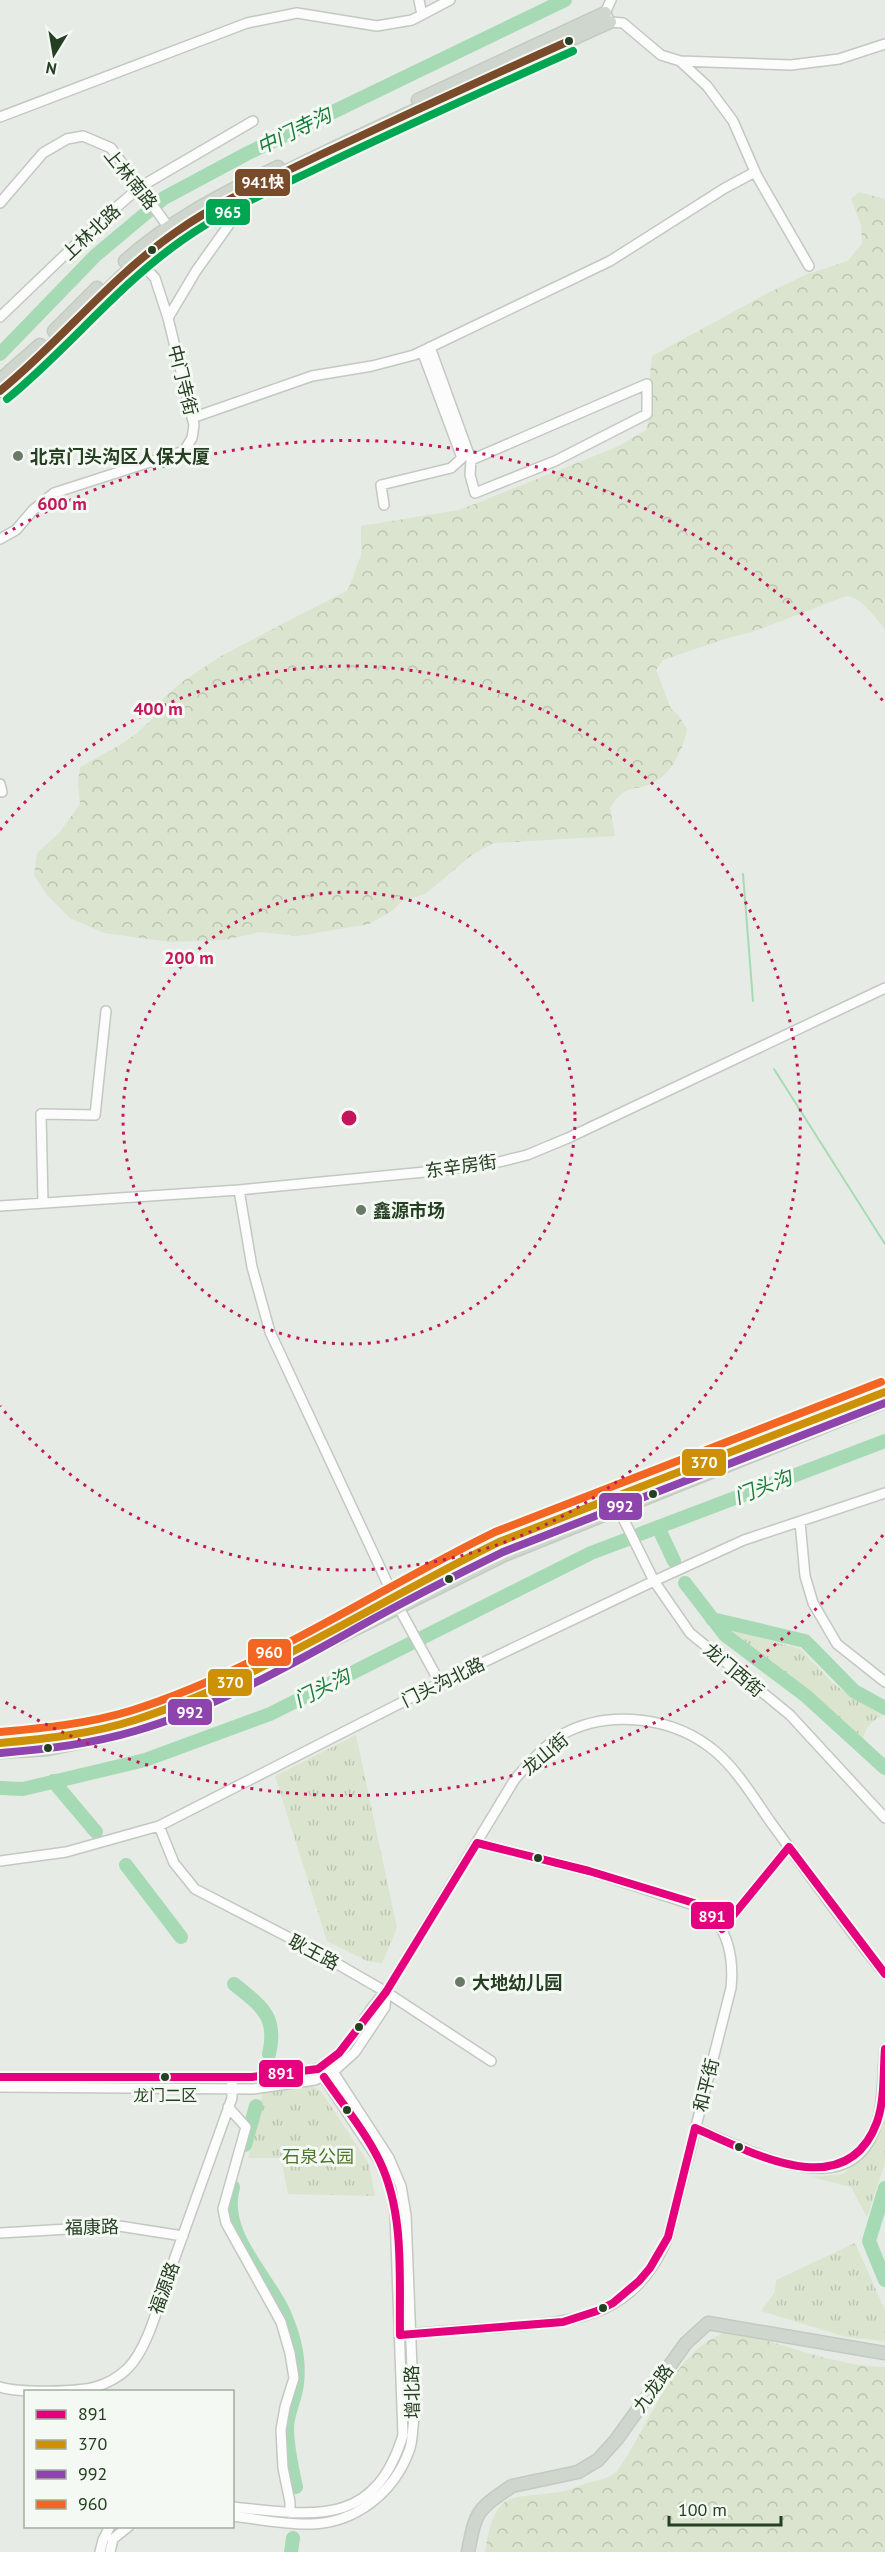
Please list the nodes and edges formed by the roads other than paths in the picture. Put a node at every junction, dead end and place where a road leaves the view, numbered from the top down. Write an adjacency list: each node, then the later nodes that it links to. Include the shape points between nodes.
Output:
1 (419, 0): 4 (street)
2 (450, 0): 4 (street)
3 (611, 0): 5 (street)
4 (422, 15): 8 (street, via 377,26 297,14 247,23)
5 (608, 18): 7 (street, via 623,23 661,55); 12 (main road)
6 (885, 44): 7 (street, via 839,59 792,65)
7 (680, 61): 10 (street, via 707,86 733,122)
8 (0, 117)
9 (253, 121): 11 (street, 上林北路)
10 (755, 172): 16 (street); 19 (street, via 610,261)
11 (140, 188): 13 (street, 上林南路, via 111,148 83,136 48,149); 14 (street, 上林南路); 17 (street, 上林北路)
12 (228, 195): 14 (main road); 18 (street, via 233,219)
13 (0, 203)
14 (168, 226): 15 (main road)
15 (135, 258): 18 (street, 中门寺街, via 155,278); 20 (main road); 21 (main road, via 25,372)
16 (809, 266)
17 (0, 317)
18 (168, 318): 22 (street, 中门寺街)
19 (426, 349): 22 (street, via 372,366 312,376); 23 (street); 24 (street, via 462,458 451,468 381,485)
20 (0, 380)
21 (0, 391)
22 (192, 418): 25 (street, 中门寺街, via 192,438 184,451 54,493 16,530)
23 (471, 460): 23 (street, via 634,389 647,384 647,414 555,461 475,493)
24 (384, 505)
25 (0, 539)
26 (885, 987): 28 (street, 东辛房街, via 527,1155 435,1171)
27 (106, 1011): 29 (street, via 95,1115 41,1114)
28 (239, 1190): 29 (street, 东辛房街); 37 (street, via 252,1267 270,1332)
29 (44, 1203): 30 (street, 东辛房街)
30 (0, 1206)
31 (885, 1392): 34 (main road)
32 (885, 1402): 34 (main road)
33 (885, 1493): 35 (street, 门头沟北路)
34 (616, 1504): 36 (street, 龙门西街); 37 (main road, via 499,1542); 38 (main road, via 504,1555)
35 (800, 1522): 36 (street, 门头沟北路, via 744,1540); 39 (street, via 805,1576 813,1603 837,1644)
36 (654, 1581): 40 (street, 门头沟北路); 43 (street, 龙门西街, via 690,1633 790,1715)
37 (393, 1596): 38 (street); 41 (main road, via 230,1683 174,1708 98,1732 28,1743)
38 (401, 1612): 40 (street); 42 (main road, via 196,1708 98,1740)
39 (885, 1682)
40 (440, 1683): 44 (street, 门头沟北路)
41 (0, 1743)
42 (0, 1752)
43 (885, 1818)
44 (159, 1826): 47 (street, 门头沟北路, via 66,1851); 50 (street, 耿王路, via 174,1863 195,1889)
45 (477, 1843): 46 (street, 龙山街, via 515,1779 533,1759 561,1736 615,1719 651,1722 687,1733 717,1752); 48 (street, 和平街, via 590,1871 694,1903 711,1914); 50 (street, 龙山街)
46 (789, 1847): 48 (street); 49 (street, 龙山街)
47 (0, 1861)
48 (722, 1929): 59 (street, 和平街, via 733,1968 731,1988)
49 (885, 1974)
50 (386, 1992): 52 (street, 耿王路); 53 (street, 龙山街, via 374,2003)
51 (885, 2049): 59 (street, via 877,2122 868,2143 847,2163 826,2169 792,2166)
52 (491, 2061)
53 (328, 2071): 55 (street); 57 (street, via 253,2089); 62 (street, 增北路, via 389,2158 401,2186 406,2215)
54 (0, 2077): 55 (street)
55 (232, 2077): 57 (street, 福源路)
56 (0, 2087): 57 (street)
57 (233, 2088): 58 (street, 福源路)
58 (228, 2107): 61 (street, 福源路); 66 (street, via 246,2127 223,2209 226,2223 281,2322 294,2378 281,2430)
59 (695, 2128): 62 (street, 和平街, via 661,2254 639,2284 616,2301 584,2318 563,2322)
60 (0, 2233): 61 (street, 福康路, via 111,2226)
61 (183, 2236): 64 (street, 福源路, via 156,2312 137,2356 126,2370 96,2387 78,2390)
62 (405, 2334): 66 (street, 增北路, via 403,2434 395,2460 365,2497 339,2511); 67 (street, 增北路, via 414,2419 410,2449 398,2475 380,2496 365,2509 341,2519 312,2524)
63 (885, 2353): 72 (main road, 九龙路, via 708,2323 686,2343 598,2460 578,2472 512,2486 486,2504 474,2519)
64 (0, 2387)
65 (234, 2507): 66 (street, 增北路)
66 (290, 2513)
67 (234, 2516)
68 (109, 2528): 70 (street)
69 (127, 2528): 71 (street, via 113,2539)
70 (100, 2552)
71 (110, 2552)
72 (468, 2552)

